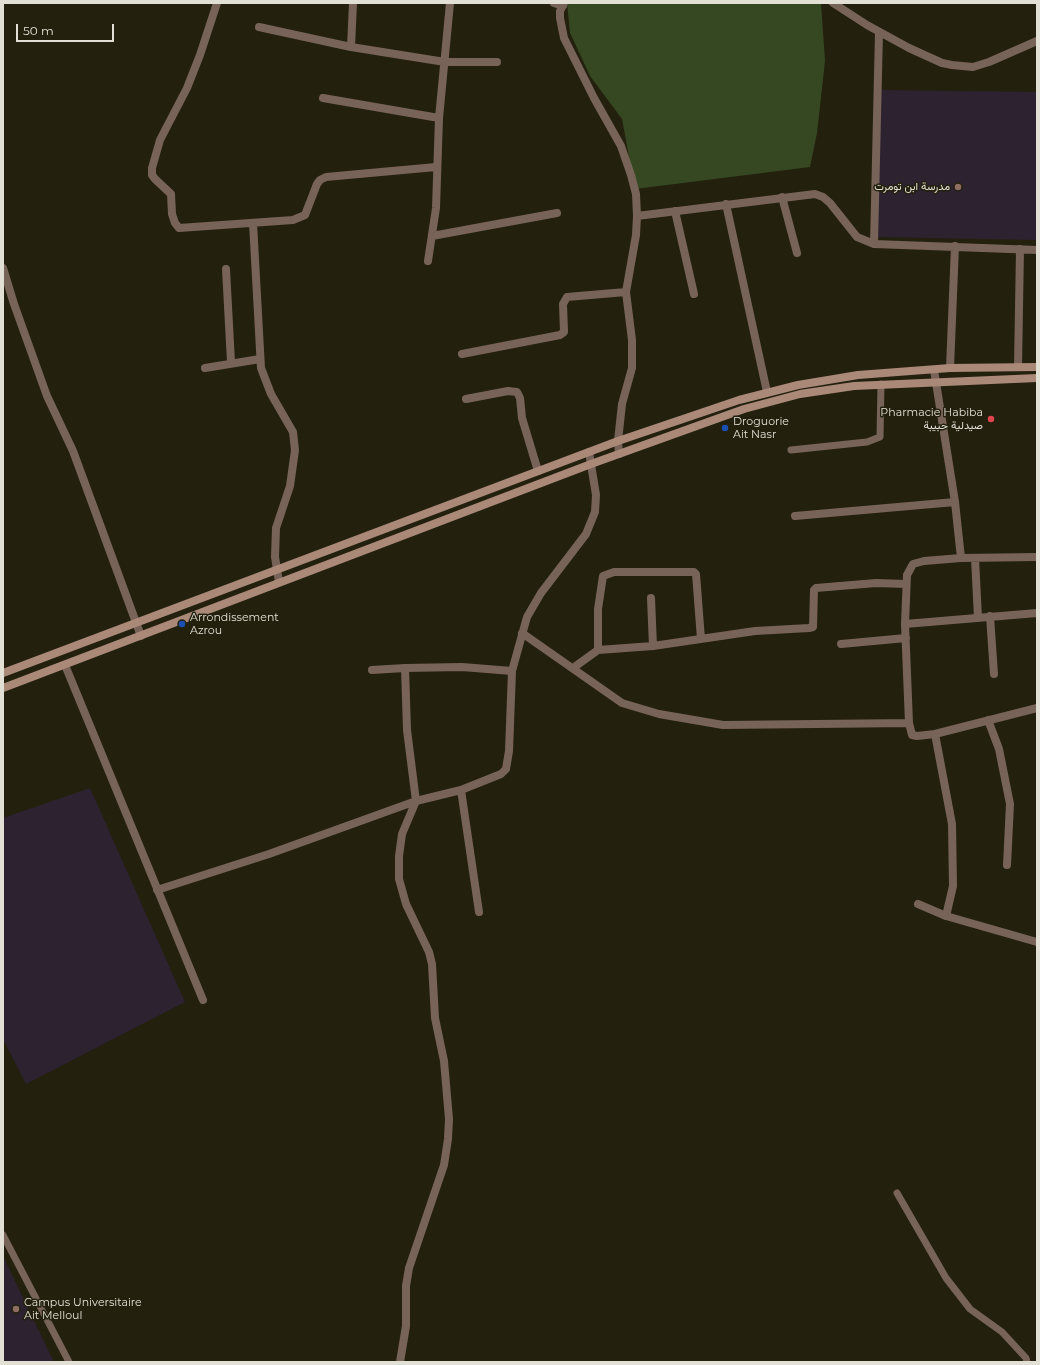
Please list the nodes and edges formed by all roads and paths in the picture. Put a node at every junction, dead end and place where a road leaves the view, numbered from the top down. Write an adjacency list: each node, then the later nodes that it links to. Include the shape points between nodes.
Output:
1 (217, 3): 21 (street, via 187,88 160,140 152,174 171,194 172,214 179,228)
2 (353, 3): 10 (street)
3 (450, 3): 11 (street)
4 (554, 3): 6 (street)
5 (836, 4): 8 (street)
6 (563, 5): 20 (street, via 560,18 564,38 621,146 636,194)
7 (259, 28): 10 (street)
8 (879, 32): 9 (street, via 942,63 962,67 973,67 989,62); 23 (street)
9 (1037, 41)
10 (352, 47): 11 (street)
11 (445, 62): 12 (street); 14 (street)
12 (497, 62)
13 (323, 98): 14 (street)
14 (439, 118): 15 (street)
15 (436, 167): 21 (street, via 326,177 317,184 308,208 300,218); 22 (street, via 436,208)
16 (782, 197): 17 (street); 23 (street, via 819,194 830,203 857,237); 27 (street)
17 (726, 204): 18 (street); 44 (street)
18 (675, 211): 20 (street); 32 (street)
19 (557, 212): 22 (street)
20 (637, 216): 31 (street, via 634,253)
21 (253, 223): 34 (street)
22 (432, 236): 28 (street)
23 (874, 244): 24 (street)
24 (955, 246): 25 (street); 39 (street)
25 (1020, 249): 26 (street); 36 (street)
26 (1037, 250)
27 (796, 253)
28 (428, 261)
29 (3, 268): 64 (street, via 47,396 72,450)
30 (226, 268): 35 (street)
31 (626, 292): 33 (street, via 566,297 563,304 564,332 560,335); 46 (street, via 632,368 622,404)
32 (694, 294)
33 (462, 354)
34 (260, 359): 35 (street); 57 (street, via 271,394 293,432 295,450 285,504 276,528)
35 (231, 362): 38 (street)
36 (1018, 367): 37 (main road); 39 (main road)
37 (1037, 367)
38 (205, 368)
39 (950, 368): 40 (main road)
40 (934, 370): 42 (street); 44 (main road, via 843,377)
41 (1037, 378): 42 (main road)
42 (937, 382): 43 (main road); 52 (street)
43 (881, 384): 47 (lane, via 880,437 867,442); 49 (main road, via 827,389 773,400)
44 (767, 392): 46 (main road)
45 (466, 400): 51 (street, via 508,391 517,392)
46 (618, 441): 48 (main road); 49 (street)
47 (791, 450)
48 (589, 452): 50 (street); 51 (main road)
49 (619, 454): 50 (main road)
50 (591, 464): 58 (main road); 66 (street, via 596,495 595,512 586,534 533,605)
51 (538, 471): 57 (main road)
52 (955, 502): 53 (street); 55 (street)
53 (795, 516)
54 (1037, 557): 56 (street)
55 (961, 558): 56 (street); 59 (street, via 913,564 909,569)
56 (975, 558): 63 (street)
57 (276, 570): 58 (street); 64 (main road)
58 (279, 582): 67 (main road)
59 (906, 584): 65 (street); 69 (street, via 876,583 816,588 813,627 754,631)
60 (650, 598): 71 (street)
61 (1037, 613): 62 (street)
62 (990, 616): 63 (street); 79 (street)
63 (978, 618): 65 (street)
64 (136, 622): 67 (street); 78 (main road)
65 (905, 624): 68 (street)
66 (522, 633): 75 (street); 77 (street)
67 (141, 636): 73 (main road)
68 (906, 638): 70 (street); 83 (street)
69 (701, 639): 71 (street); 72 (street, via 694,572 614,572 603,576 599,597)
70 (841, 644)
71 (653, 646): 72 (street)
72 (598, 650): 75 (street)
73 (65, 665): 80 (main road); 88 (street)
74 (405, 668): 76 (street); 77 (street); 86 (street, via 407,730)
75 (573, 668): 83 (street, via 622,703 659,714 723,726)
76 (372, 670)
77 (512, 671): 85 (street, via 510,751 506,769 501,774)
78 (3, 674)
79 (994, 674)
80 (3, 688)
81 (1037, 708): 82 (street)
82 (988, 720): 84 (street); 87 (street, via 999,749 1010,804)
83 (909, 723): 84 (street, via 912,735)
84 (935, 734): 91 (street, via 952,824 953,886)
85 (462, 790): 86 (street); 90 (street)
86 (416, 801): 88 (street, via 269,854); 97 (street, via 402,834 399,856 400,879 406,904 429,952 432,964 435,1018 447,1090 448,1139 444,1165 408,1268 406,1326)
87 (1007, 865)
88 (157, 890): 93 (street)
89 (918, 904): 91 (street)
90 (479, 912)
91 (946, 916): 92 (street)
92 (1037, 942)
93 (203, 1000)
94 (896, 1193): 98 (lane, via 946,1278 970,1309 1002,1332)
95 (3, 1235): 96 (lane)
96 (69, 1362)
97 (400, 1362)
98 (1027, 1362)

